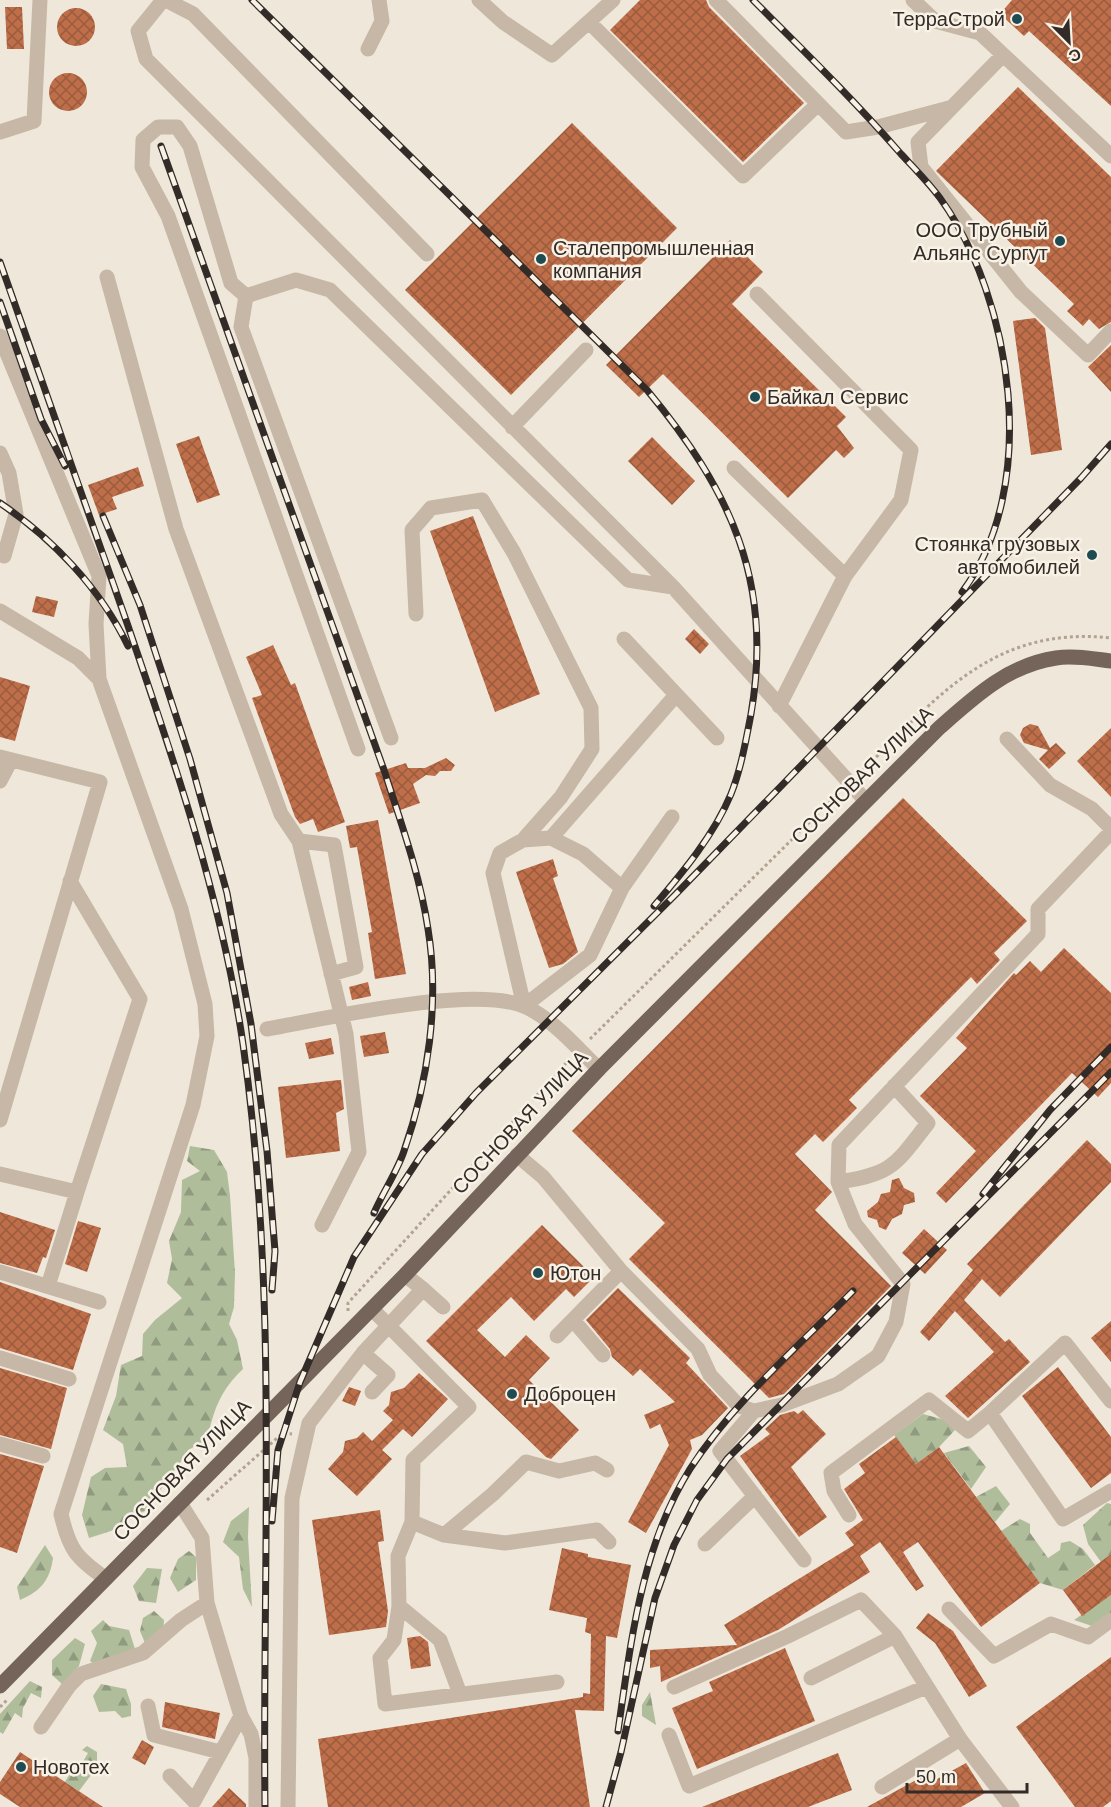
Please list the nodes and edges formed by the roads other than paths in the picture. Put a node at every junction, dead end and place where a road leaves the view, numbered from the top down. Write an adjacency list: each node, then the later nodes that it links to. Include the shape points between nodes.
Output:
1 (40, 0): 13 (street, via 34,121)
2 (164, 0): 15 (street, via 193,14); 22 (street, via 138,31 146,59)
3 (379, 0): 9 (street, via 382,21)
4 (479, 0): 8 (street, via 502,22 552,56)
5 (613, 0): 8 (street)
6 (716, 0): 11 (street)
7 (913, 0): 10 (street, via 935,21 980,33)
8 (589, 22): 11 (street, via 743,176)
9 (368, 49)
10 (1003, 55): 12 (street); 14 (street)
11 (818, 104): 12 (street, via 846,132)
12 (949, 108): 19 (street, via 918,142 921,167 1021,292 1088,355)
13 (0, 132)
14 (1111, 156)
15 (427, 254)
16 (107, 277): 47 (street, via 176,529 281,814)
17 (757, 294): 27 (street, via 911,450 901,500)
18 (246, 296): 28 (street, via 296,280 330,290 628,580); 36 (street, via 241,327); 39 (street, via 231,283 190,146 177,127 158,127 143,140 142,167 168,216)
19 (1111, 332)
20 (0, 336): 33 (street, via 99,576)
21 (586, 350): 22 (street)
22 (512, 427): 28 (street)
23 (0, 453): 25 (street)
24 (734, 468): 27 (street)
25 (4, 471): 26 (street, via 16,514)
26 (1, 557)
27 (845, 576): 35 (street)
28 (673, 587): 35 (street)
29 (0, 611): 33 (street, via 78,658)
30 (416, 614): 46 (street, via 412,530 431,508 482,500 514,553 591,708 592,749 561,797)
31 (624, 639): 34 (street)
32 (1111, 661): 42 (main road, СОСНОВАЯ УЛИЦА, via 1057,658 997,680 961,708)
33 (99, 679): 93 (street, via 181,909 205,1004 207,1036 193,1105 61,1514 68,1543 81,1561)
34 (676, 695): 37 (street); 45 (street)
35 (779, 706): 42 (street)
36 (391, 738)
37 (717, 738)
38 (1007, 739): 44 (street, via 1050,785 1092,808)
39 (358, 749)
40 (6, 758): 41 (street); 48 (street, via 100,782)
41 (0, 781)
42 (865, 800): 54 (main road, СОСНОВАЯ УЛИЦА)
43 (672, 817): 49 (street)
44 (1111, 830): 55 (street, via 1038,909 1038,934)
45 (551, 838): 46 (street); 49 (street, via 583,854)
46 (523, 840): 51 (street, via 501,853 493,873)
47 (299, 841): 50 (street); 50 (street, via 334,845 356,967)
48 (70, 881): 56 (street); 60 (street, via 140,999)
49 (622, 888): 51 (street, via 590,955)
50 (331, 974): 52 (street)
51 (524, 1006): 52 (street, via 490,1000 433,1002); 54 (street, via 547,1021)
52 (341, 1015): 53 (street); 61 (street, via 359,1152)
53 (267, 1029)
54 (599, 1069): 57 (main road, СОСНОВАЯ УЛИЦА)
55 (894, 1086): 59 (street, via 839,1145); 59 (street, via 928,1123 897,1162 874,1177)
56 (0, 1120)
57 (517, 1155): 62 (street, via 543,1177); 64 (main road, СОСНОВАЯ УЛИЦА)
58 (0, 1174): 60 (street)
59 (838, 1182): 79 (street, via 855,1224 903,1284 896,1322 878,1356 838,1384)
60 (77, 1192): 65 (street)
61 (322, 1225)
62 (621, 1271): 70 (street); 79 (street, via 698,1348 710,1375 739,1406)
63 (0, 1272): 65 (street)
64 (405, 1275): 66 (street); 68 (main road, СОСНОВАЯ УЛИЦА)
65 (48, 1286): 67 (street)
66 (423, 1289): 69 (street); 71 (street)
67 (99, 1302)
68 (372, 1308): 71 (street); 86 (main road, СОСНОВАЯ УЛИЦА)
69 (443, 1308)
70 (573, 1320): 72 (street); 74 (street)
71 (388, 1327): 73 (street); 88 (street, via 469,1407 413,1460)
72 (557, 1336)
73 (363, 1353): 77 (street, via 388,1375); 113 (street, via 309,1423 292,1498)
74 (603, 1355)
75 (0, 1358): 76 (street)
76 (69, 1379)
77 (372, 1392)
78 (1111, 1401): 80 (street, via 1065,1343)
79 (754, 1412): 85 (street, via 720,1451)
80 (990, 1413): 84 (street, via 1063,1519); 87 (street, via 968,1431 928,1400 831,1473 834,1491)
81 (0, 1444): 82 (street)
82 (43, 1456)
83 (607, 1470): 89 (street, via 595,1463 560,1471 526,1462)
84 (1111, 1491)
85 (755, 1496): 91 (street); 92 (street)
86 (180, 1503): 93 (main road, СОСНОВАЯ УЛИЦА); 94 (street, via 202,1538)
87 (849, 1515)
88 (412, 1522): 89 (street); 95 (street, via 398,1556)
89 (444, 1535): 90 (street, via 506,1543 597,1530)
90 (609, 1542)
91 (705, 1544)
92 (804, 1560)
93 (105, 1578): 101 (main road, СОСНОВАЯ УЛИЦА)
94 (207, 1603): 106 (street); 107 (street, via 143,1653 81,1674)
95 (399, 1606): 104 (street, via 440,1640); 104 (street, via 394,1640 380,1658 385,1704)
96 (949, 1609): 97 (street, via 993,1656 1052,1624 1088,1637)
97 (1111, 1620)
98 (895, 1636): 99 (street); 102 (street, via 861,1600); 103 (street)
99 (811, 1678)
100 (557, 1682): 104 (street)
101 (0, 1686)
102 (674, 1687)
103 (926, 1687): 108 (street, via 690,1786); 109 (street)
104 (460, 1694)
105 (148, 1706): 110 (street, via 154,1735)
106 (241, 1716): 110 (street); 114 (street, via 251,1734 256,1758)
107 (41, 1727)
108 (669, 1735)
109 (960, 1739): 112 (street); 115 (street)
110 (220, 1752): 111 (street, via 194,1801)
111 (170, 1776)
112 (882, 1787)
113 (291, 1803)
114 (256, 1807)
115 (1012, 1807)

